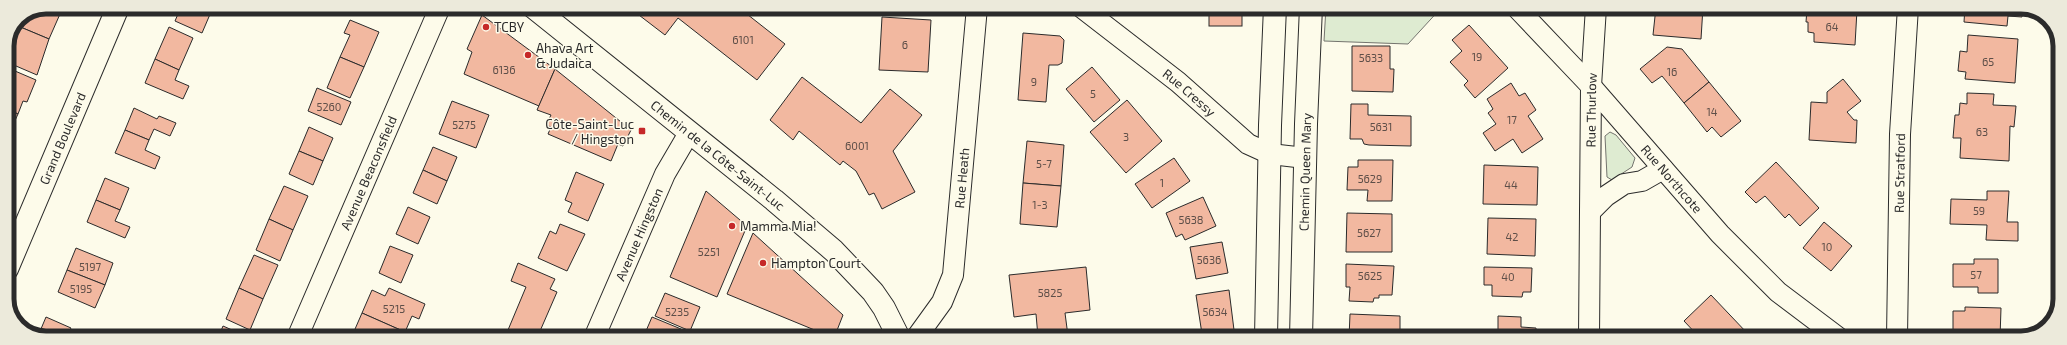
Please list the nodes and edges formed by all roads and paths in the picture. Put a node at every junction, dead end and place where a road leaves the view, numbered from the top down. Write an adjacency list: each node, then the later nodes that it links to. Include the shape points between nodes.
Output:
1 (115, 14): 17 (street, Grand Boulevard)
2 (437, 14): 18 (street, Avenue Beaconsfield)
3 (542, 14): 12 (street, Chemin de la Côte-Saint-Luc)
4 (977, 14): 21 (street, Rue Heath, via 953,275 942,302)
5 (1090, 14): 13 (street, Rue Cressy, via 1178,82 1248,144)
6 (1275, 14): 13 (street)
7 (1311, 14): 14 (street, Chemin Queen Mary)
8 (1523, 14): 11 (street, Rue Northcote)
9 (1596, 14): 11 (street, Rue Thurlow)
10 (1908, 14): 26 (street, Rue Stratford, via 1900,134)
11 (1591, 86): 15 (street, Rue Northcote); 16 (street, Rue Thurlow)
12 (689, 133): 19 (street, Avenue Hingston, via 665,174); 20 (street, Chemin de la Côte-Saint-Luc, via 774,200 847,264 884,308)
13 (1270, 154): 14 (street, Rue Cressy); 22 (street)
14 (1305, 158): 23 (street, Chemin Queen Mary)
15 (1663, 169): 16 (street, via 1642,180 1624,184 1606,196); 25 (street, Rue Northcote, via 1720,234 1778,292)
16 (1590, 212): 24 (street, Rue Thurlow)
17 (14, 252)
18 (300, 331)
19 (597, 331)
20 (896, 331)
21 (921, 331)
22 (1266, 331)
23 (1301, 331)
24 (1589, 331)
25 (1830, 331)
26 (1897, 331)

